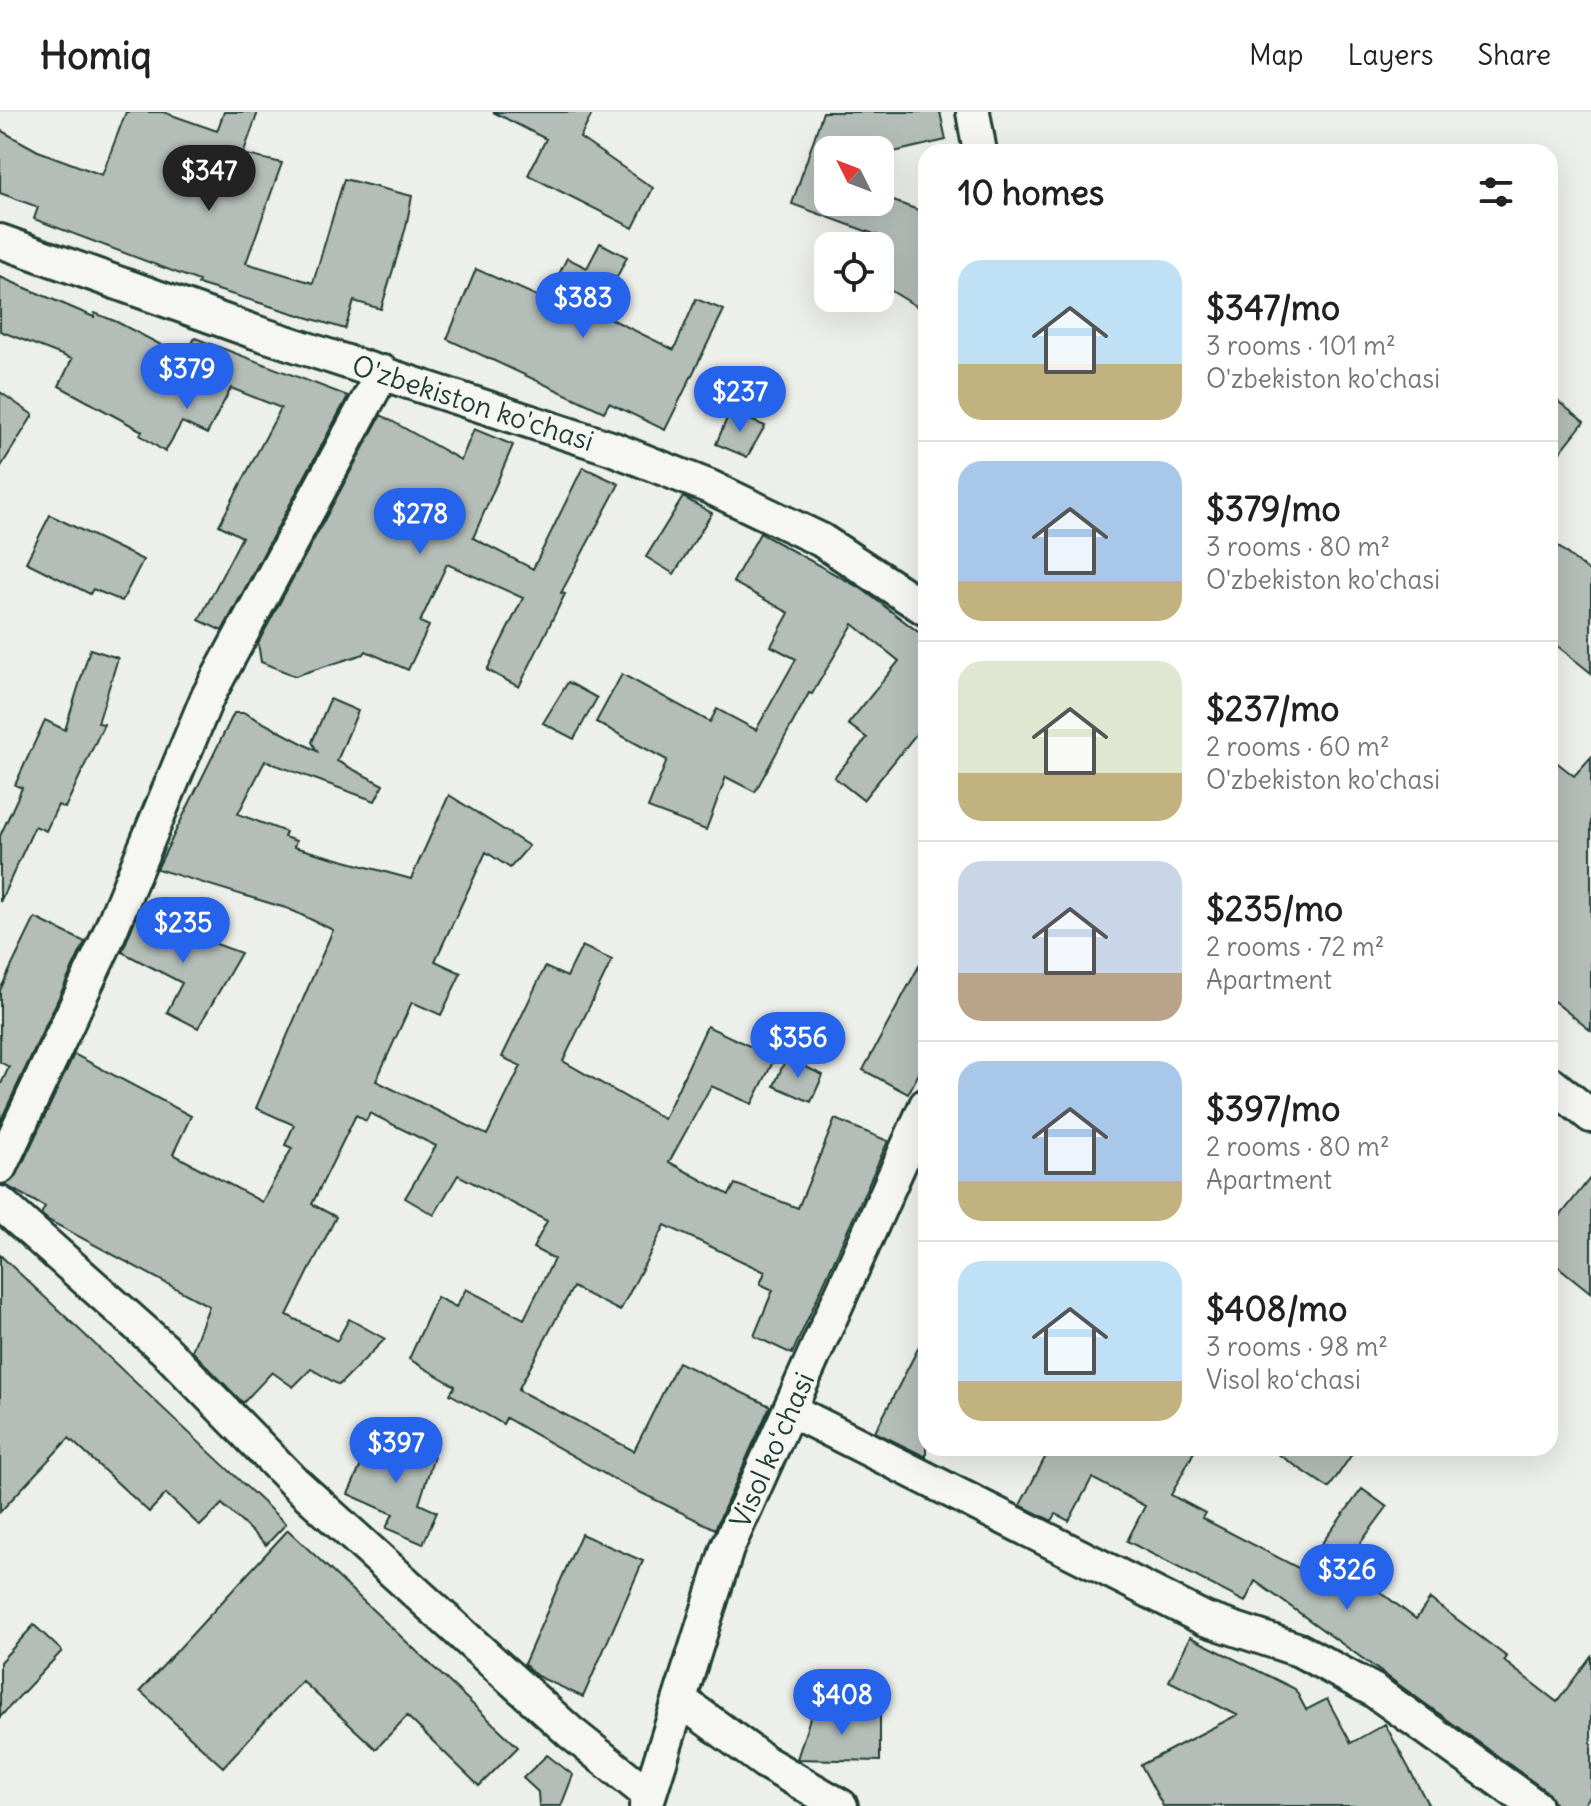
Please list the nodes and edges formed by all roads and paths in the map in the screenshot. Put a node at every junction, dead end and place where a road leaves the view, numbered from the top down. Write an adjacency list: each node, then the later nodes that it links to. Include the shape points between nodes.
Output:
1 (973, 112): 2 (street)
2 (979, 144)
3 (0, 241): 4 (street, O'zbekiston ko'chasi)
4 (383, 372): 5 (street, O'zbekiston ko'chasi, via 710,487 821,540); 9 (street, via 207,698 104,946)
5 (918, 604)
6 (1558, 1089): 7 (street)
7 (1591, 1116)
8 (918, 1123): 11 (street, Visol koʻchasi)
9 (0, 1167)
10 (0, 1203): 13 (street, via 164,1349 293,1481)
11 (790, 1410): 12 (street, Visol koʻchasi, via 727,1549); 15 (street, via 1205,1619 1311,1657 1373,1690)
12 (680, 1700): 13 (street, Visol koʻchasi); 14 (street, via 765,1762)
13 (647, 1801)
14 (841, 1806)
15 (1535, 1806)

